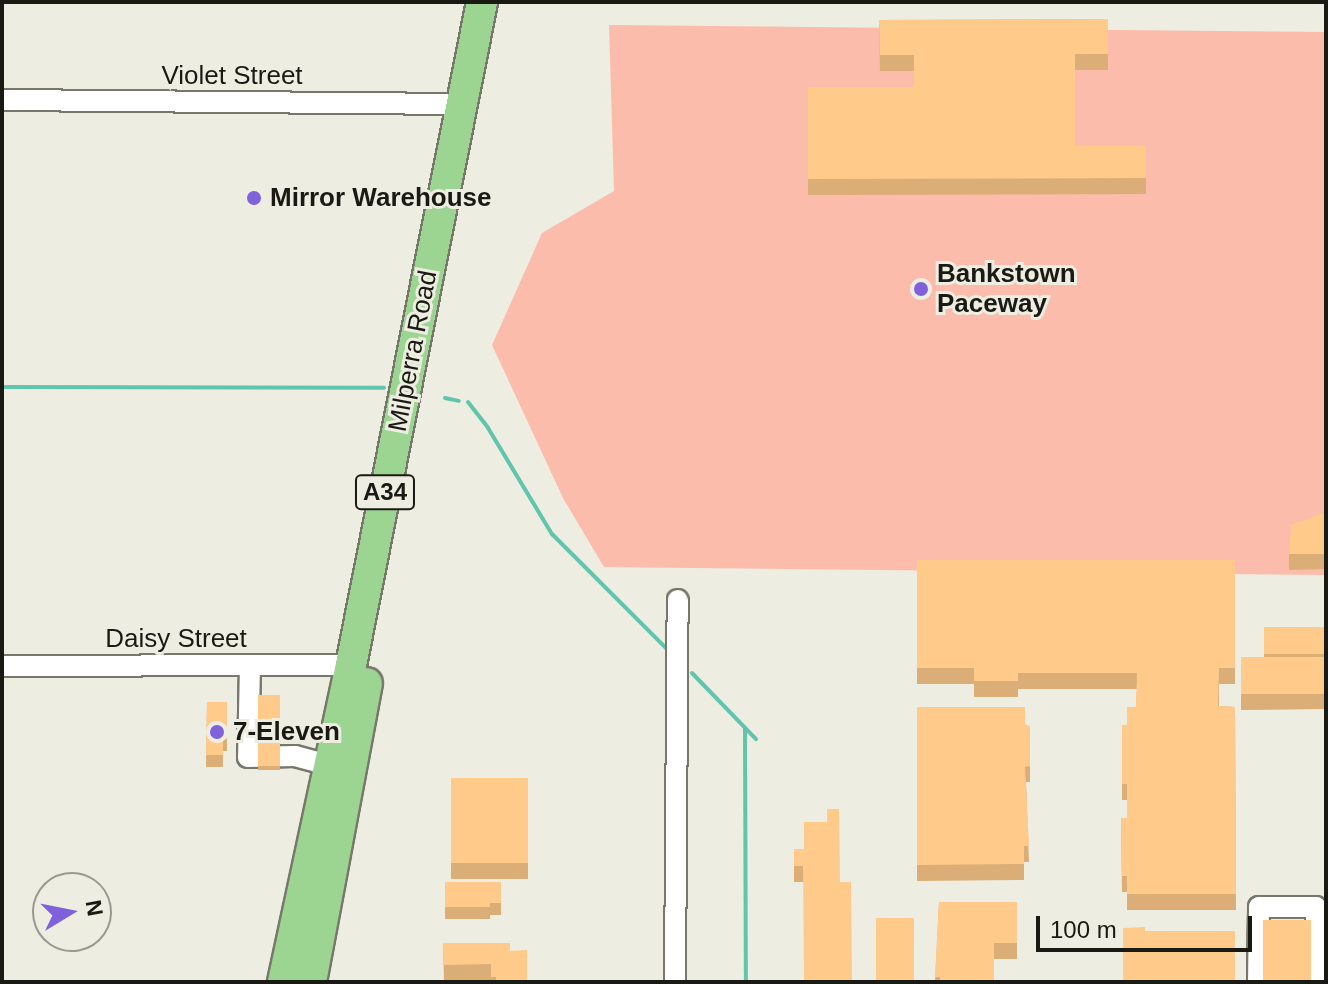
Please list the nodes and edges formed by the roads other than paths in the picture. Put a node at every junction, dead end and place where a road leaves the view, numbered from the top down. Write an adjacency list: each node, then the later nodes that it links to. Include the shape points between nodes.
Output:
1 (482, 2): 4 (highway, Milperra Road / A34)
2 (501, 2): 11 (highway, Milperra Road / A34)
3 (2, 100): 4 (street, Violet Street)
4 (461, 104): 7 (highway, Milperra Road / A34)
5 (678, 600): 12 (street)
6 (250, 665): 7 (street, Daisy Street); 8 (street, Daisy Street); 9 (street, via 248,757 295,756)
7 (351, 665): 9 (highway, Milperra Road / A34)
8 (2, 666)
9 (329, 765): 10 (highway, Milperra Road / A34)
10 (283, 982)
11 (311, 982)
12 (675, 982)
13 (1258, 982): 14 (street, via 1259,907 1316,907)
14 (1316, 982)

